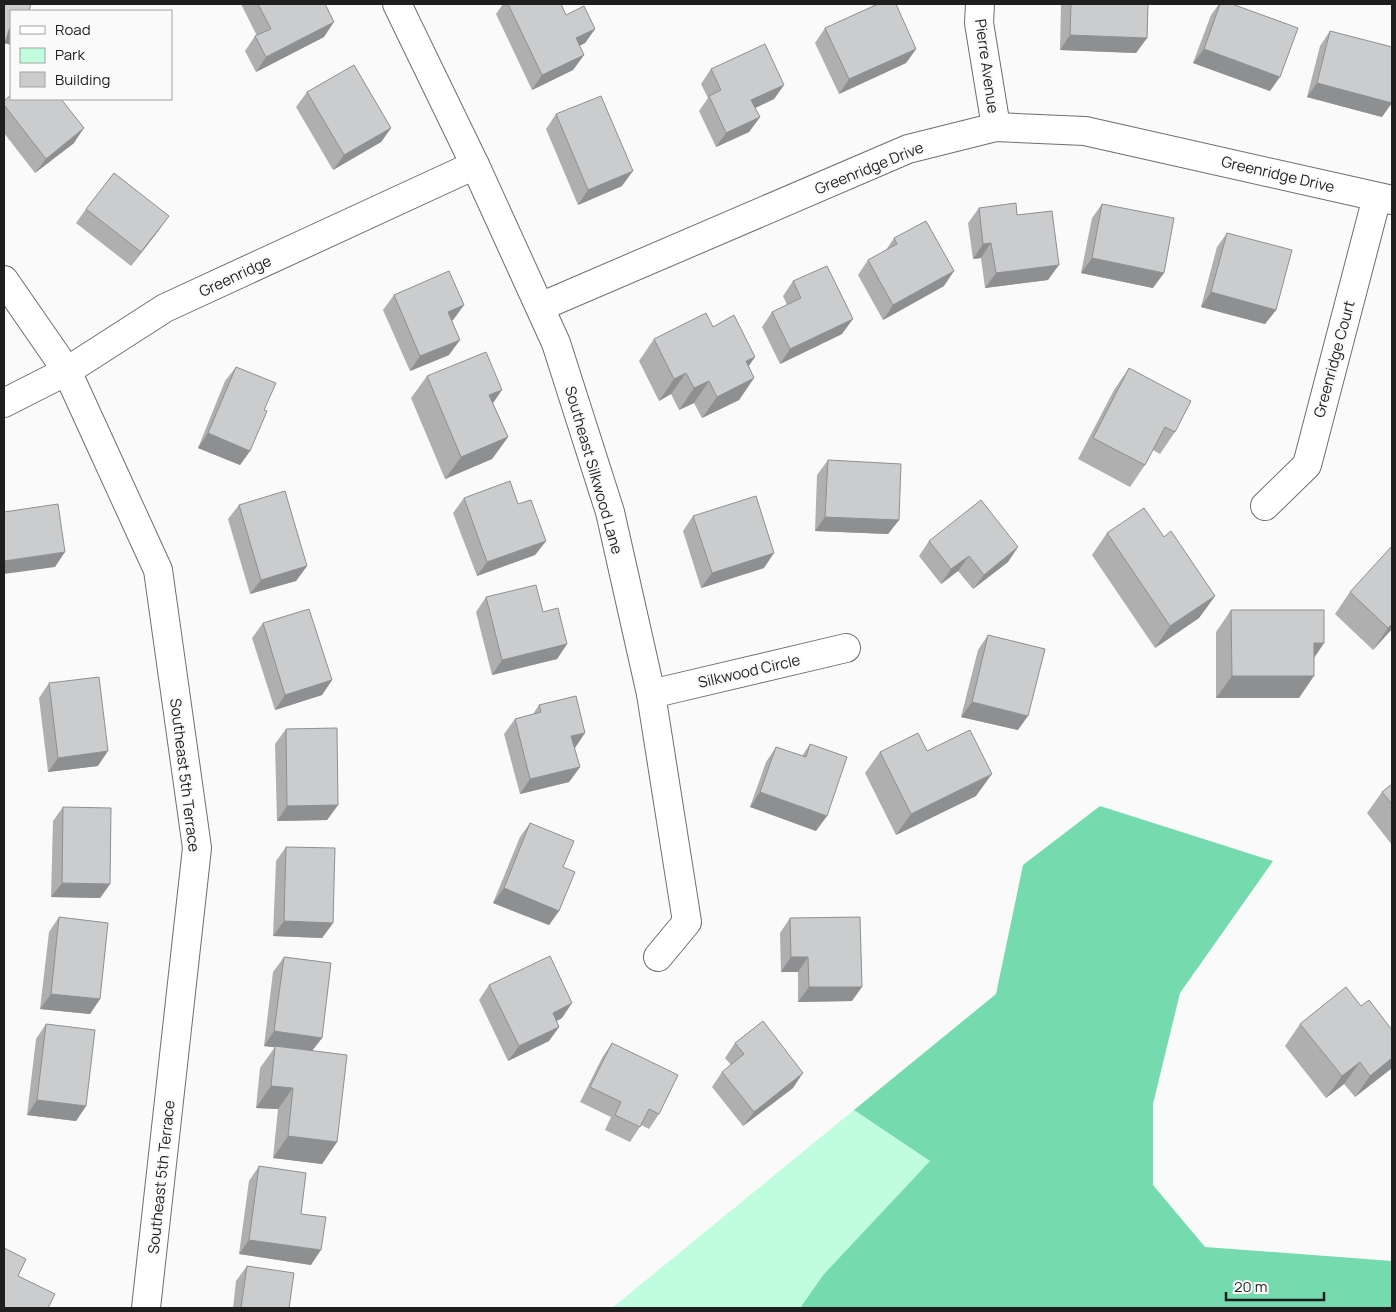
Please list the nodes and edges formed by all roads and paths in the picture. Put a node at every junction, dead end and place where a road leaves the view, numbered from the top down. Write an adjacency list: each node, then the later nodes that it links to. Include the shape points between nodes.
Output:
1 (397, 4): 4 (street, Southeast Silkwood Lane)
2 (980, 4): 3 (street, Pierre Avenue, via 979,23)
3 (996, 127): 5 (street, Greenridge Drive, via 1085,131); 7 (street, Greenridge Drive, via 908,149)
4 (475, 165): 7 (street, Southeast Silkwood Lane); 8 (street, Greenridge, via 165,308)
5 (1385, 198): 10 (street, Greenridge Court, via 1307,464)
6 (4, 280): 8 (street, Southeast 5th Terrace)
7 (540, 307): 12 (street, Southeast Silkwood Lane, via 556,343 610,512)
8 (67, 370): 9 (street, Greenridge); 14 (street, Southeast 5th Terrace, via 158,570 197,848)
9 (4, 403)
10 (1265, 506)
11 (846, 648): 12 (street, Silkwood Circle)
12 (651, 694): 13 (street, Southeast Silkwood Lane, via 687,922)
13 (658, 957)
14 (146, 1308)

